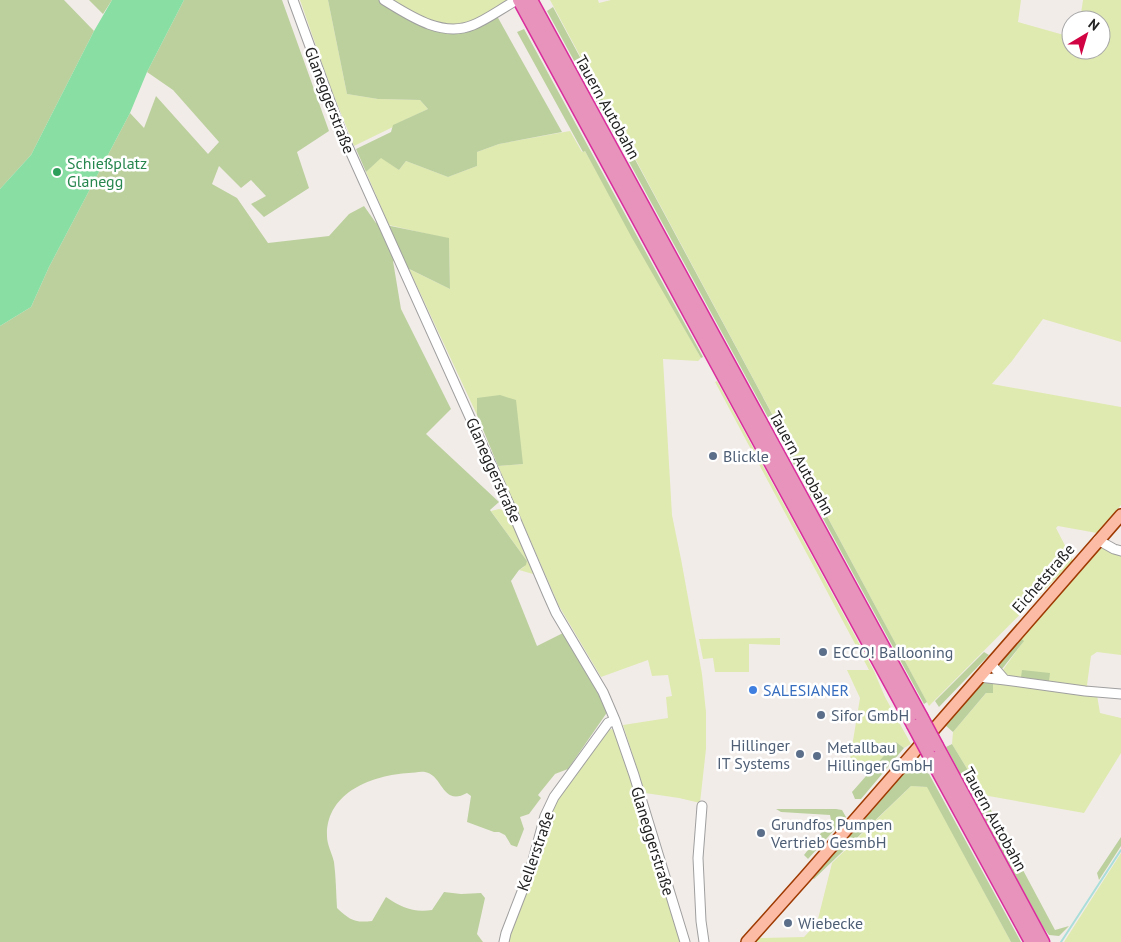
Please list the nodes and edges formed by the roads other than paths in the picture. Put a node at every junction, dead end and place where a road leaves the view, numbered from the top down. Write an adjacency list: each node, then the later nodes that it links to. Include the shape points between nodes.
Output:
1 (294, 0): 11 (street, Glaneggerstraße, via 341,131 556,613 603,692)
2 (384, 0): 3 (street, via 427,23 455,30)
3 (525, 2): 12 (highway, Tauern Autobahn, bridge)
4 (1121, 515): 5 (main road, Eichetstraße)
5 (1098, 540): 6 (street); 7 (main road, Eichetstraße)
6 (1121, 551)
7 (990, 664): 8 (main road, Eichetstraße); 9 (street)
8 (979, 677): 9 (street); 17 (main road, Eichetstraße)
9 (1005, 680): 10 (street)
10 (1121, 694)
11 (615, 720): 14 (street, Kellerstraße, via 608,723 554,797); 15 (street, Glaneggerstraße)
12 (933, 750): 18 (highway, Tauern Autobahn); 19 (highway, Tauern Autobahn)
13 (702, 806): 16 (street, via 698,858)
14 (504, 942)
15 (685, 942)
16 (704, 942)
17 (746, 942)
18 (1030, 942)
19 (1043, 942)

